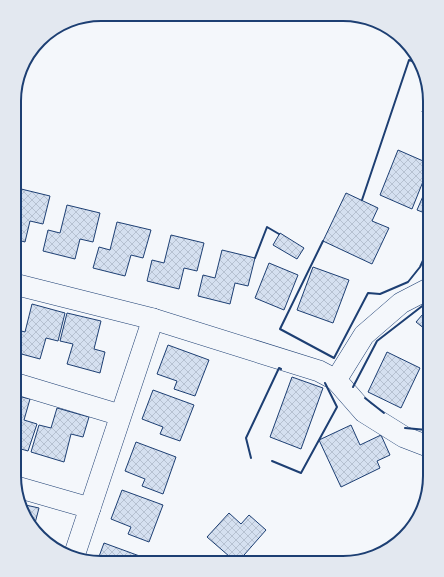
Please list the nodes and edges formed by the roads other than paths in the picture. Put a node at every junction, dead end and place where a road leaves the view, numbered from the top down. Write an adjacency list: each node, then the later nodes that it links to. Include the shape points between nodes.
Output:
1 (21, 286): 3 (street)
2 (423, 292): 4 (street, via 401,303 364,335)
3 (153, 319): 4 (street, via 319,371); 6 (street)
4 (336, 380): 7 (street, via 364,412 404,437)
5 (21, 384): 6 (street)
6 (120, 415): 9 (street)
7 (423, 444)
8 (23, 489): 9 (street)
9 (90, 508): 10 (street)
10 (75, 552)

